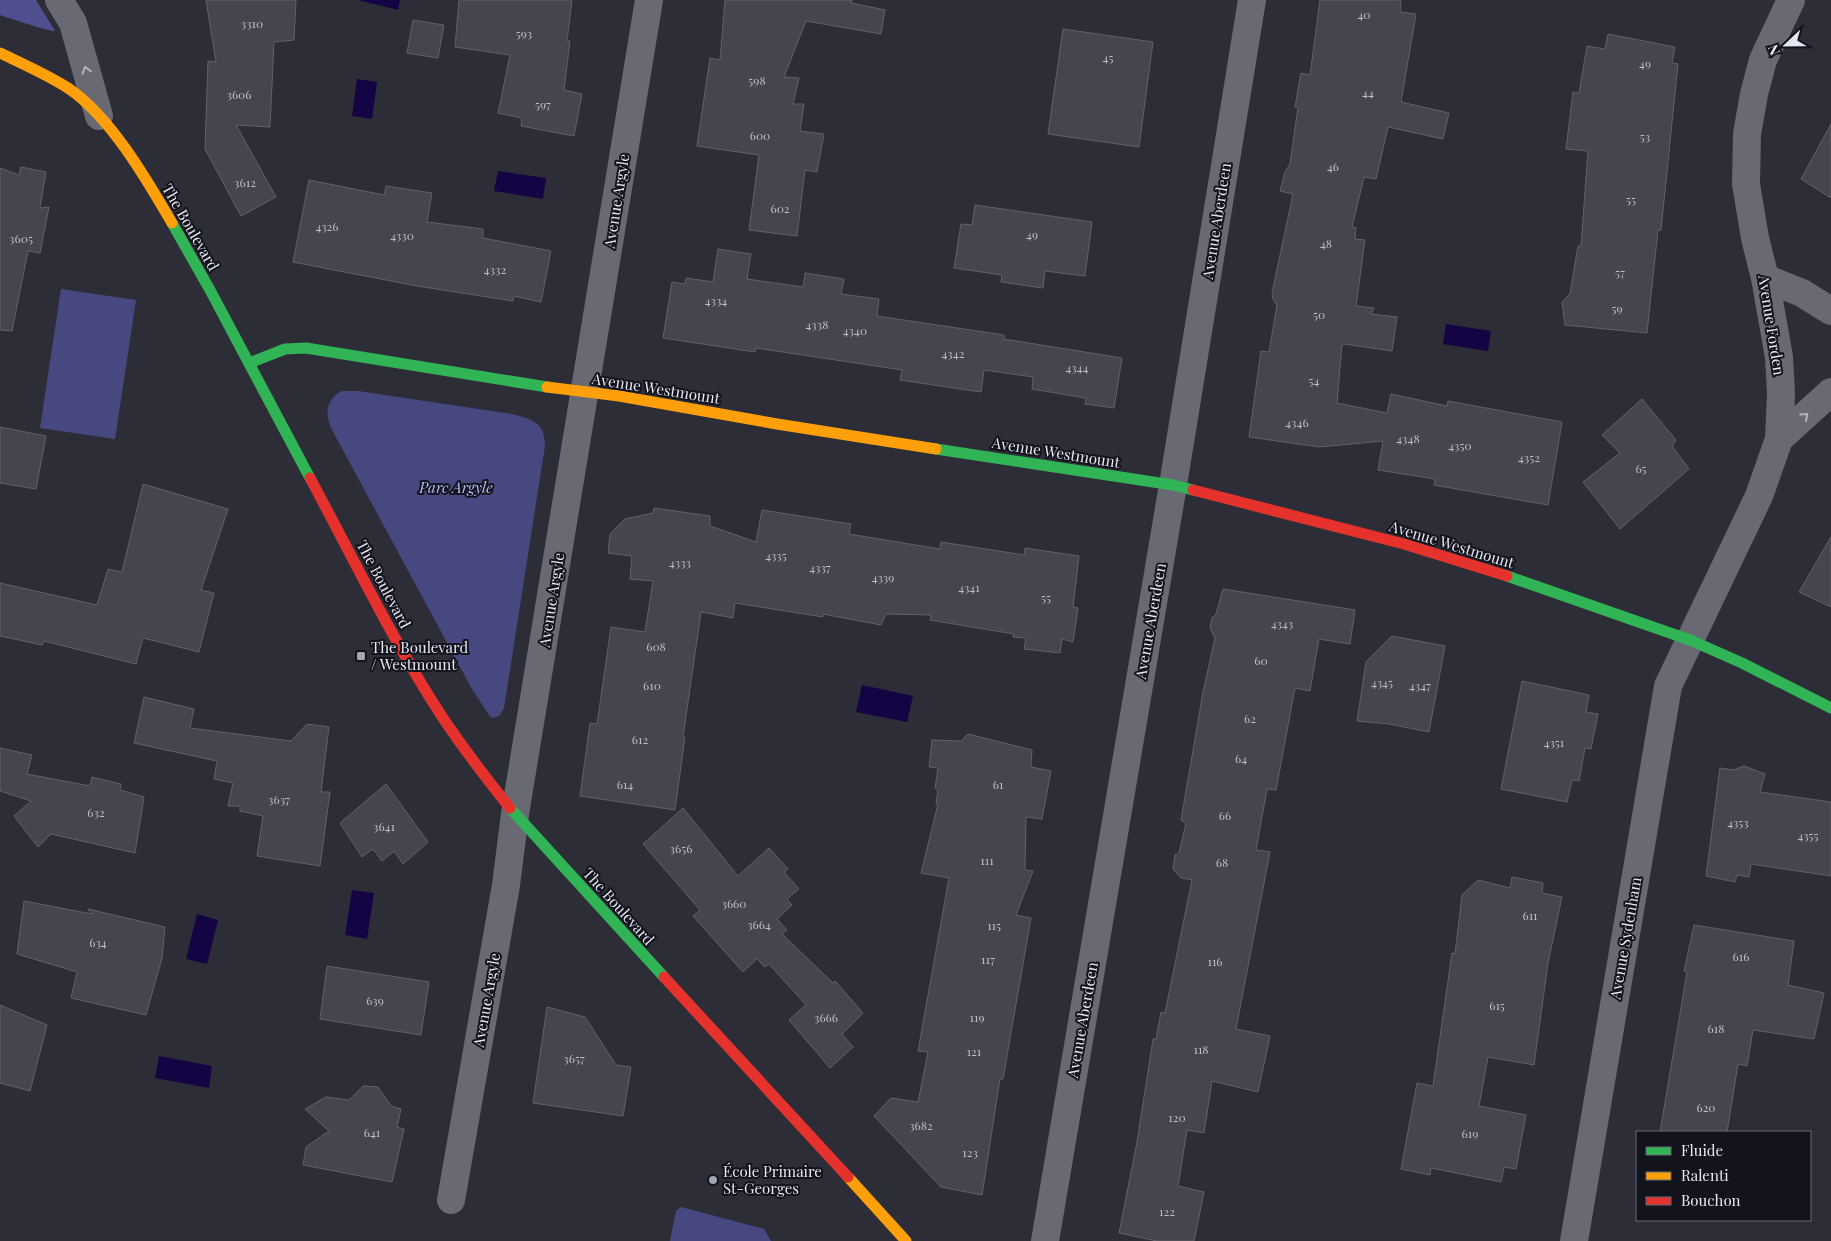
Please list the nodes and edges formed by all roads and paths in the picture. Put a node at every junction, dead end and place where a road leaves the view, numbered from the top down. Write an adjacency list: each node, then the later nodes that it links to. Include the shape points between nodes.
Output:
1 (59, 0): 6 (street, one-way to 1, via 73,23)
2 (649, 0): 10 (street, Avenue Argyle)
3 (1252, 0): 13 (street, Avenue Aberdeen)
4 (1791, 0): 7 (street, Avenue Forden, via 1763,60 1747,134 1746,184)
5 (0, 53): 6 (street, The Boulevard, via 35,68 68,89)
6 (99, 116): 9 (street, The Boulevard, via 145,176)
7 (1765, 278): 8 (street, via 1802,293); 12 (street, Avenue Forden, via 1780,357)
8 (1831, 312)
9 (249, 363): 10 (street, Avenue Westmount, via 285,349 306,348); 16 (street, The Boulevard, via 432,701 477,767)
10 (585, 392): 13 (street, Avenue Westmount); 16 (street, Avenue Argyle)
11 (1831, 392): 12 (street, one-way to 11)
12 (1779, 439): 14 (street, Avenue Forden, via 1759,496)
13 (1173, 486): 14 (street, Avenue Westmount, via 1404,544 1524,581); 19 (street, Avenue Aberdeen)
14 (1690, 640): 15 (street, Avenue Westmount); 20 (street, Avenue Sydenham, via 1668,686)
15 (1831, 708)
16 (515, 814): 17 (street, Avenue Argyle, via 506,885); 18 (street, The Boulevard)
17 (451, 1200)
18 (906, 1241)
19 (1045, 1241)
20 (1574, 1241)

